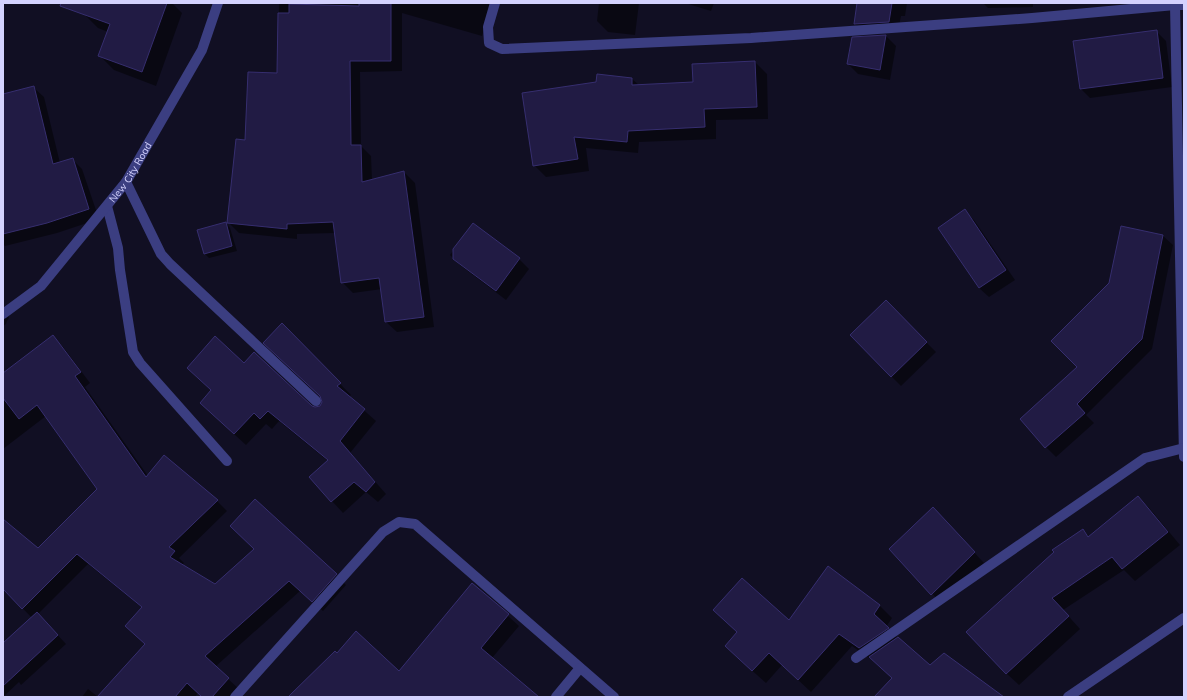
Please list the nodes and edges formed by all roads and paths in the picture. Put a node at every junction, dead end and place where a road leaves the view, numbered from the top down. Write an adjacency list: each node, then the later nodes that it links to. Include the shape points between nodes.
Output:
1 (218, 3): 4 (street, New City Road, via 202,50)
2 (495, 3): 3 (street, via 488,28 489,42 502,48 751,38)
3 (1180, 5): 8 (street)
4 (126, 182): 5 (street, New City Road); 7 (street, via 161,254)
5 (107, 206): 6 (street, New City Road, via 41,286); 10 (street, via 118,248 133,352)
6 (3, 314)
7 (316, 401)
8 (1184, 448): 9 (street); 12 (street, via 1145,458)
9 (1184, 457)
10 (227, 461)
11 (1184, 618): 17 (street)
12 (856, 658)
13 (580, 668): 14 (street, via 415,524 399,522 383,532); 15 (street); 16 (street)
14 (235, 697)
15 (556, 697)
16 (614, 697)
17 (1068, 697)

